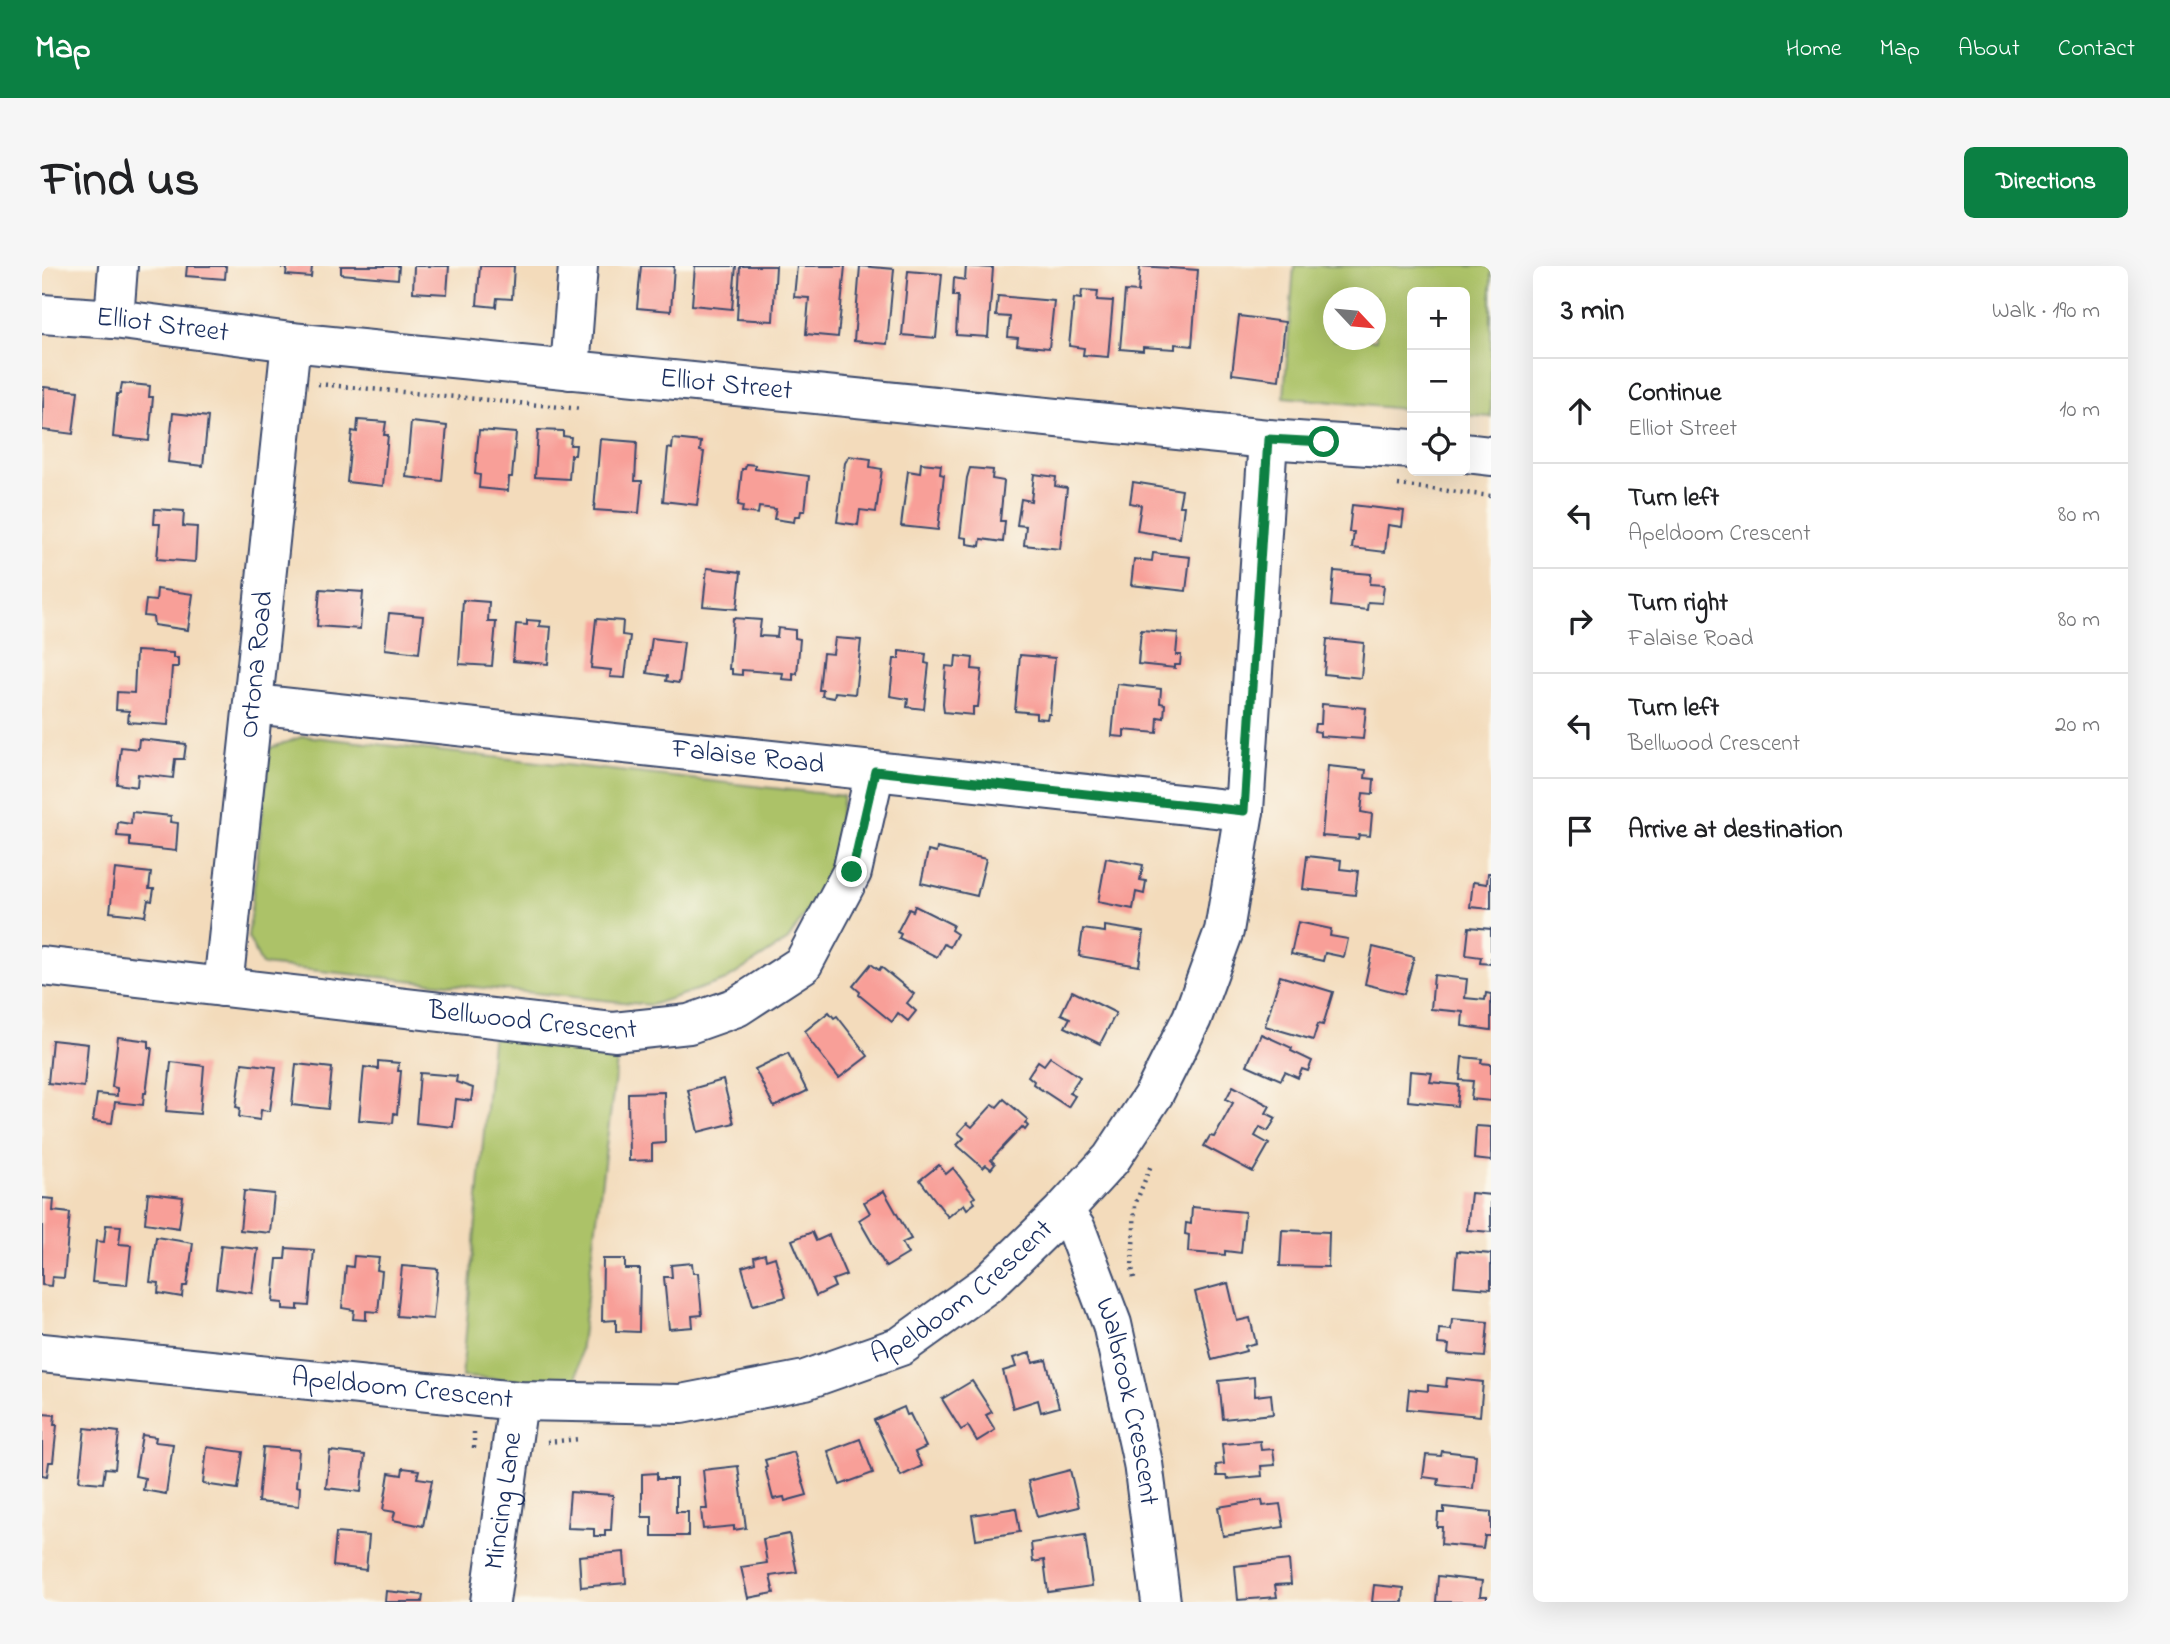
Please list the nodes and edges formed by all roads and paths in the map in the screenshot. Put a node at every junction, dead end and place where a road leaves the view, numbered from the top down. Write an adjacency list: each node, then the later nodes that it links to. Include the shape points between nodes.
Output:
1 (118, 266): 4 (street)
2 (578, 266): 6 (street)
3 (42, 314): 4 (street, Elliot Street)
4 (114, 319): 5 (street, Elliot Street)
5 (291, 342): 6 (street, Elliot Street); 11 (street, Ortona Road)
6 (570, 370): 7 (street, Elliot Street)
7 (1268, 439): 8 (street, Elliot Street); 13 (street, Apeldoom Crescent)
8 (1407, 449)
9 (1470, 454): 10 (street)
10 (1491, 456)
11 (254, 705): 12 (street, Falaise Road); 15 (street, Ortona Road)
12 (875, 771): 13 (street, Falaise Road); 15 (street, Bellwood Crescent, via 852,872 803,964 737,1007 689,1024 614,1032)
13 (1244, 811): 16 (street, Apeldoom Crescent, via 1224,931 1192,1018 1154,1094 1111,1159)
14 (42, 967): 15 (street, Bellwood Crescent)
15 (223, 987)
16 (1063, 1211): 18 (street, Apeldoom Crescent, via 990,1282 901,1346 805,1380 681,1405); 22 (street, Walbrook Crescent, via 1076,1229 1112,1324 1143,1463)
17 (42, 1353): 18 (street, Apeldoom Crescent)
18 (518, 1401): 21 (street, Mincing Lane)
19 (462, 1429): 20 (path, via 476,1430)
20 (472, 1457)
21 (490, 1602)
22 (1161, 1602)

